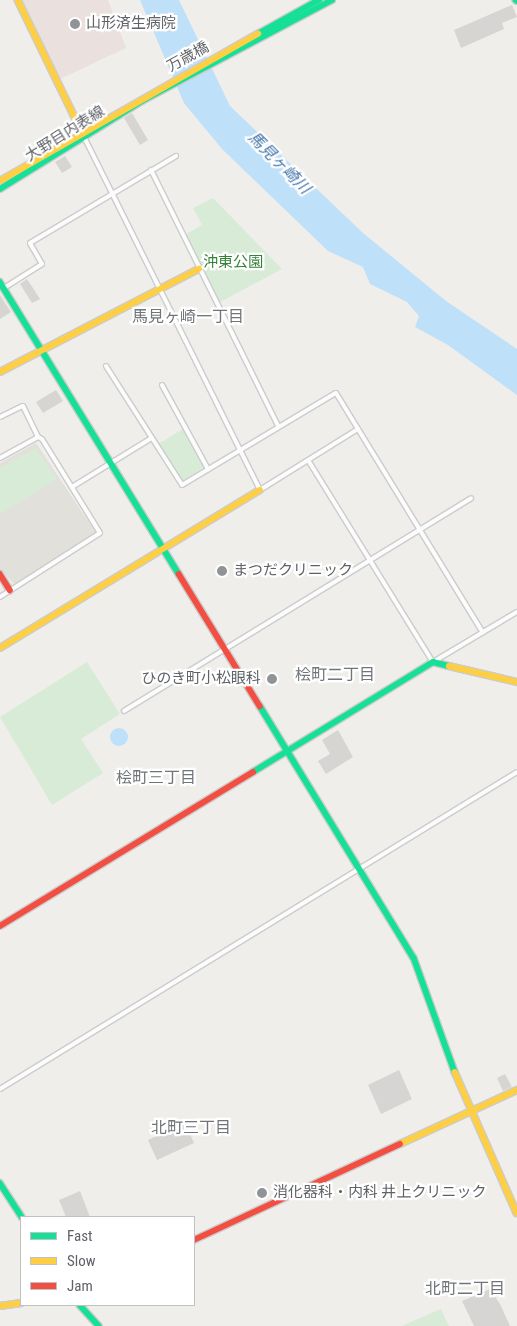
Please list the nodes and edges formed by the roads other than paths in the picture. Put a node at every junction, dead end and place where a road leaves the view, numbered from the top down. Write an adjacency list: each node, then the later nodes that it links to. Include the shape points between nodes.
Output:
1 (18, 0): 6 (main road)
2 (319, 0): 4 (main road)
3 (332, 0): 4 (main road)
4 (250, 40): 5 (main road, 万歳橋)
5 (141, 100): 6 (main road, 大野目内表線)
6 (83, 134): 9 (main road, 大野目内表線); 10 (main road, 大野目内表線); 11 (street)
7 (176, 156): 8 (street)
8 (151, 170): 11 (street); 12 (street)
9 (0, 181)
10 (0, 189)
11 (111, 193): 13 (street, via 30,243 42,264); 14 (street)
12 (199, 269): 14 (main road); 20 (street)
13 (2, 285): 15 (main road)
14 (157, 290): 15 (main road); 24 (street)
15 (42, 350): 17 (main road); 27 (main road)
16 (106, 366): 23 (street)
17 (0, 372)
18 (162, 385): 28 (street)
19 (0, 418): 22 (street, via 22,406)
20 (278, 426): 21 (street, via 333,392); 24 (street)
21 (358, 429): 26 (street); 32 (street)
22 (38, 437): 25 (street); 29 (street)
23 (150, 439): 27 (street); 28 (street, via 178,484)
24 (239, 450): 28 (street); 30 (street)
25 (0, 458)
26 (308, 460): 30 (street); 34 (street)
27 (111, 463): 29 (street); 33 (main road)
28 (208, 469)
29 (72, 487): 36 (street, via 99,536)
30 (260, 490): 33 (main road)
31 (471, 498): 32 (street)
32 (419, 529): 34 (street); 39 (street)
33 (164, 549): 40 (main road); 41 (main road)
34 (370, 559): 41 (street); 42 (street)
35 (0, 574): 36 (main road)
36 (10, 590): 37 (street)
37 (0, 597)
38 (517, 612): 39 (street)
39 (483, 632): 42 (street)
40 (0, 648)
41 (226, 648): 44 (street); 45 (main road)
42 (433, 662): 43 (main road); 45 (main road)
43 (517, 682)
44 (124, 711)
45 (288, 750): 47 (main road); 48 (main road)
46 (517, 772): 47 (street)
47 (359, 868): 49 (street); 51 (main road, via 414,958)
48 (0, 926)
49 (0, 1089)
50 (517, 1090): 51 (main road)
51 (469, 1111): 53 (main road); 55 (main road)
52 (0, 1183): 54 (main road)
53 (517, 1213)
54 (21, 1216)
55 (195, 1240)
56 (20, 1303): 57 (main road)
57 (0, 1306)
58 (81, 1306): 59 (main road)
59 (99, 1326)

